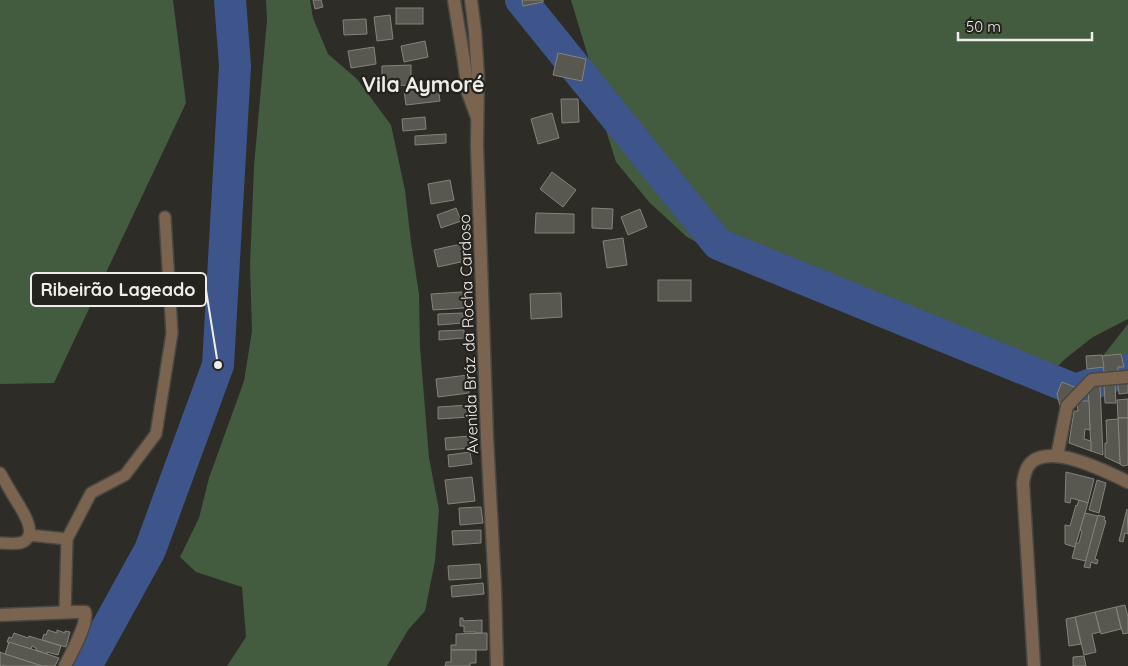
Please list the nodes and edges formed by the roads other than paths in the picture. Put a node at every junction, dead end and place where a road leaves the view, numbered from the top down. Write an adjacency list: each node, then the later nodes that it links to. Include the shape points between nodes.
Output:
1 (454, 0): 3 (street, via 468,93)
2 (471, 0): 3 (street, Avenida Bráz da Rocha Cardoso, via 477,59)
3 (477, 117): 15 (street, Avenida Bráz da Rocha Cardoso)
4 (165, 217): 10 (lane, via 172,333 156,434 125,475 92,493)
5 (1128, 377): 6 (street, via 1092,380 1067,406)
6 (1057, 456): 8 (street, via 1072,458); 16 (street, via 1036,459 1025,472 1023,484)
7 (0, 473): 9 (lane, via 26,517)
8 (1128, 482)
9 (29, 535): 10 (lane); 11 (lane, via 20,543)
10 (67, 539): 12 (lane)
11 (0, 543)
12 (65, 612): 13 (street); 14 (street, via 85,612 83,627)
13 (0, 615)
14 (65, 666)
15 (497, 666)
16 (1034, 666)

